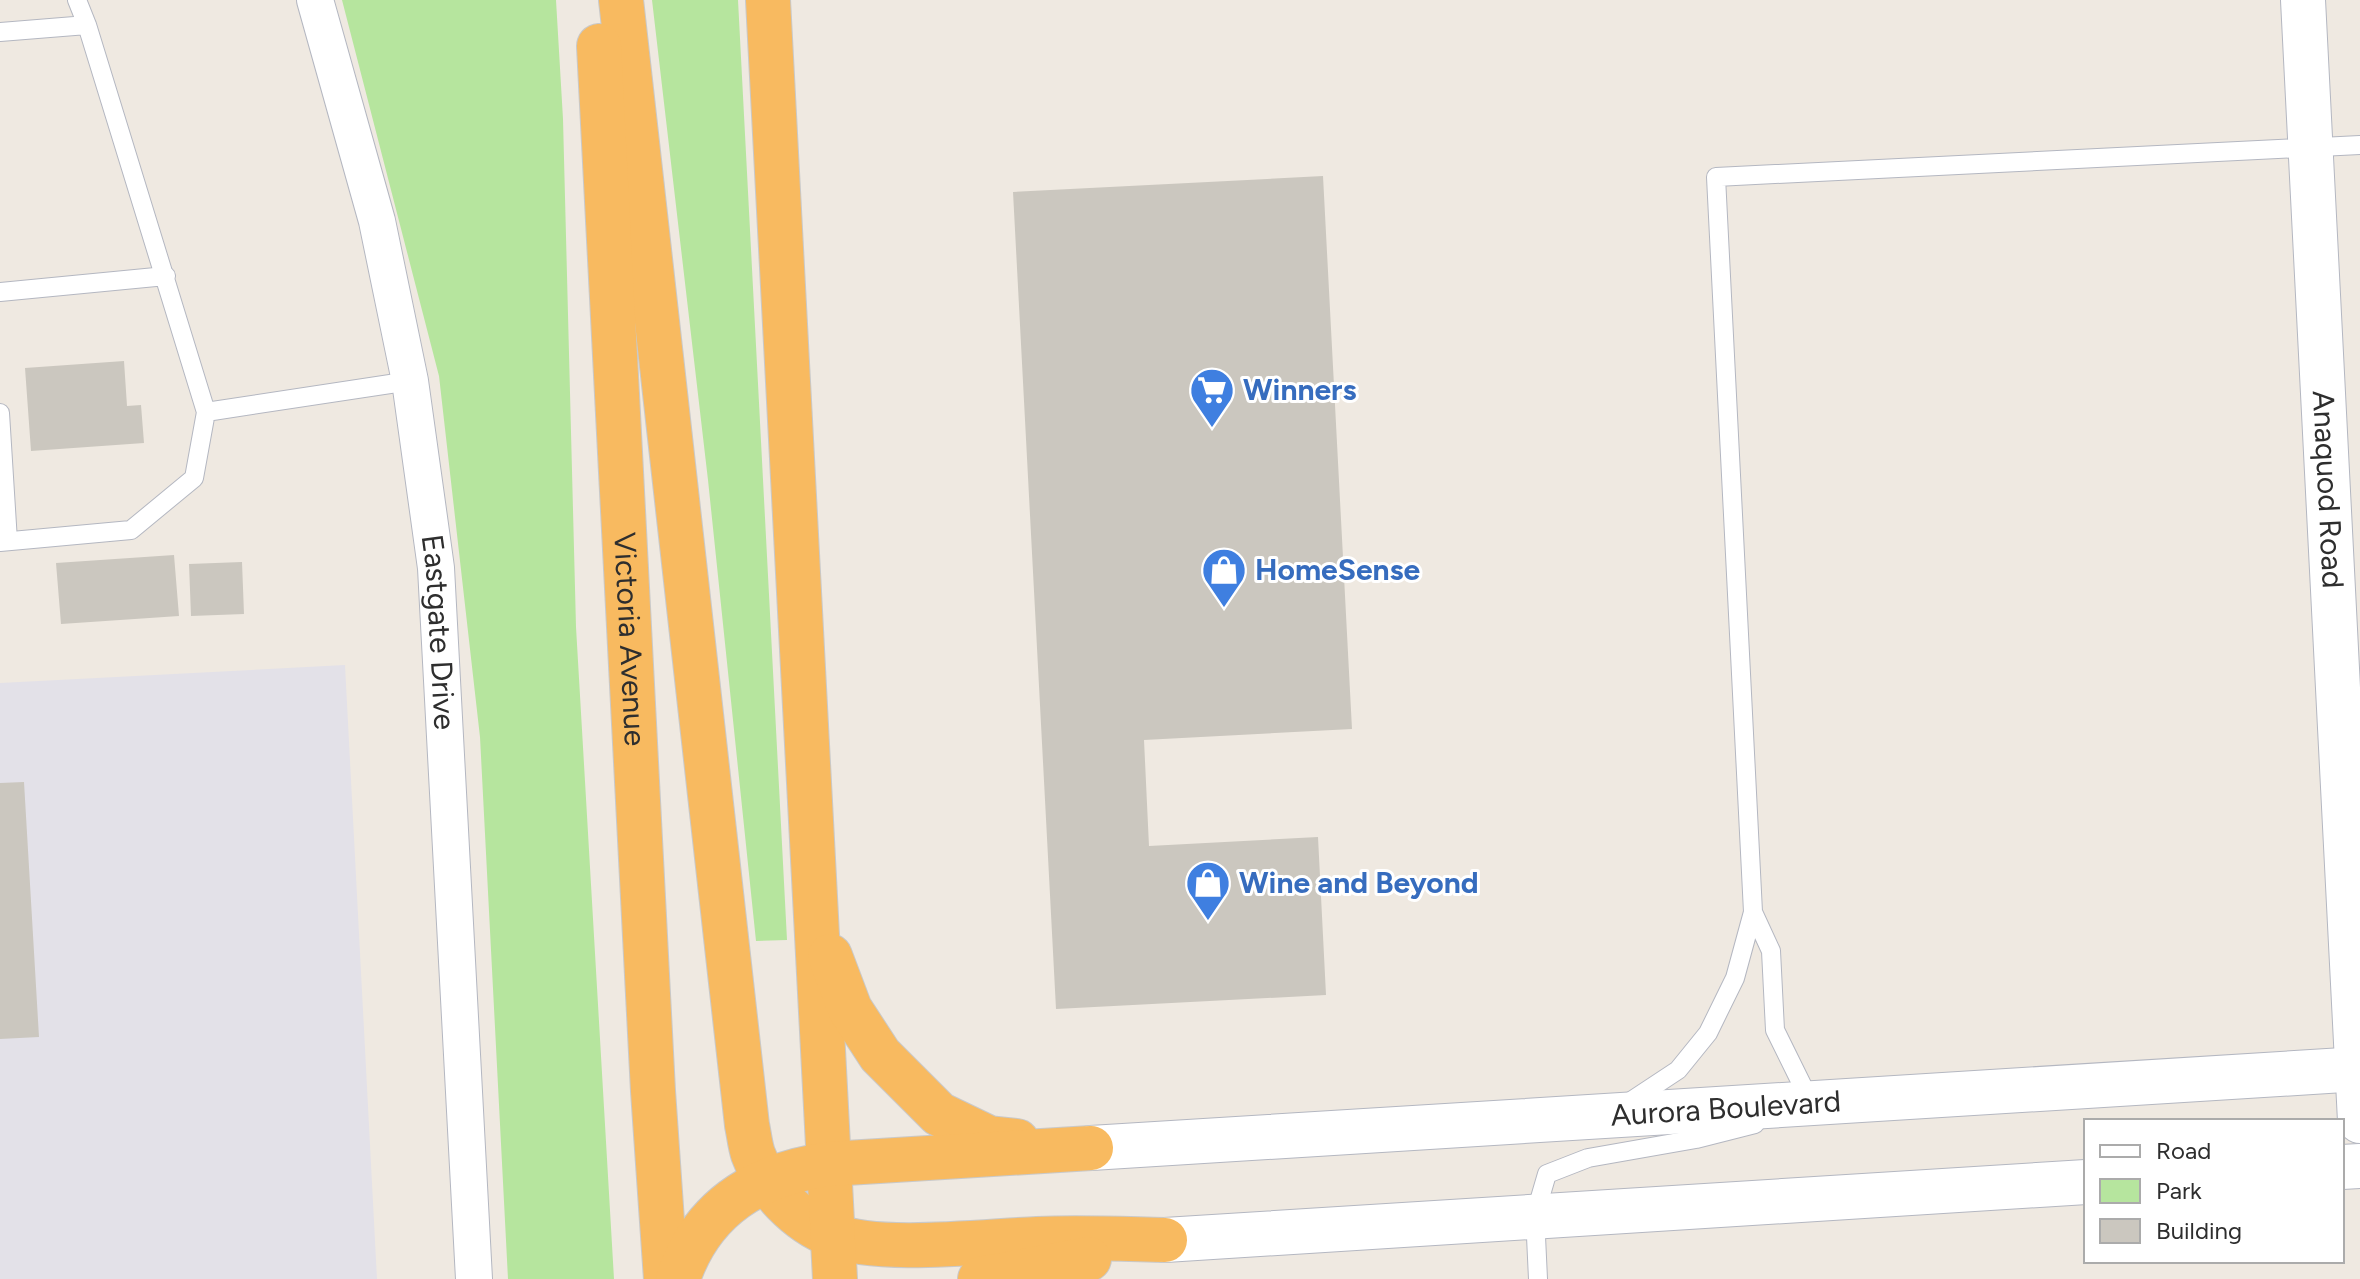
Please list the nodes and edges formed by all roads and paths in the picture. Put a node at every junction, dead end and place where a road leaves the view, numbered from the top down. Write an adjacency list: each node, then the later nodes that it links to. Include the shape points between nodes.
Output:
1 (77, 0): 7 (lane)
2 (315, 0): 13 (street, Eastgate Drive, via 377,221)
3 (596, 0): 31 (highway, Victoria Avenue)
4 (621, 0): 25 (highway, via 747,1125)
5 (768, 0): 18 (highway)
6 (2303, 0): 10 (street, Anaquod Road)
7 (87, 25): 8 (lane); 11 (lane)
8 (0, 32)
9 (2360, 145): 10 (lane)
10 (2311, 147): 17 (lane, via 1716,177); 19 (street, Anaquod Road)
11 (166, 276): 12 (lane); 14 (lane)
12 (0, 292)
13 (410, 381): 14 (lane); 30 (street, Eastgate Drive, via 436,568)
14 (206, 412): 16 (lane, via 194,478 131,530)
15 (0, 413): 16 (lane)
16 (4, 542)
17 (1753, 912): 20 (lane, via 1771,951 1775,1030); 21 (lane, via 1735,978 1708,1033 1678,1070)
18 (815, 917): 23 (highway, via 850,1009 880,1055 939,1114 989,1138); 24 (highway)
19 (2358, 1069): 20 (street, Aurora Boulevard); 22 (street, Anaquod Road)
20 (1831, 1101): 21 (street, Aurora Boulevard); 27 (lane, via 1696,1139 1588,1158 1547,1174)
21 (1612, 1114): 23 (street, Aurora Boulevard)
22 (2360, 1121)
23 (1091, 1148): 24 (highway)
24 (830, 1164): 25 (highway); 28 (highway)
25 (766, 1180): 28 (highway, via 806,1221); 32 (highway, via 733,1198 701,1229)
26 (2084, 1182): 27 (street)
27 (1535, 1215): 29 (street); 35 (lane)
28 (833, 1236): 29 (highway, via 873,1244); 33 (highway)
29 (1165, 1240): 34 (highway)
30 (474, 1279)
31 (666, 1279)
32 (678, 1279)
33 (835, 1279)
34 (980, 1279)
35 (1538, 1279)

